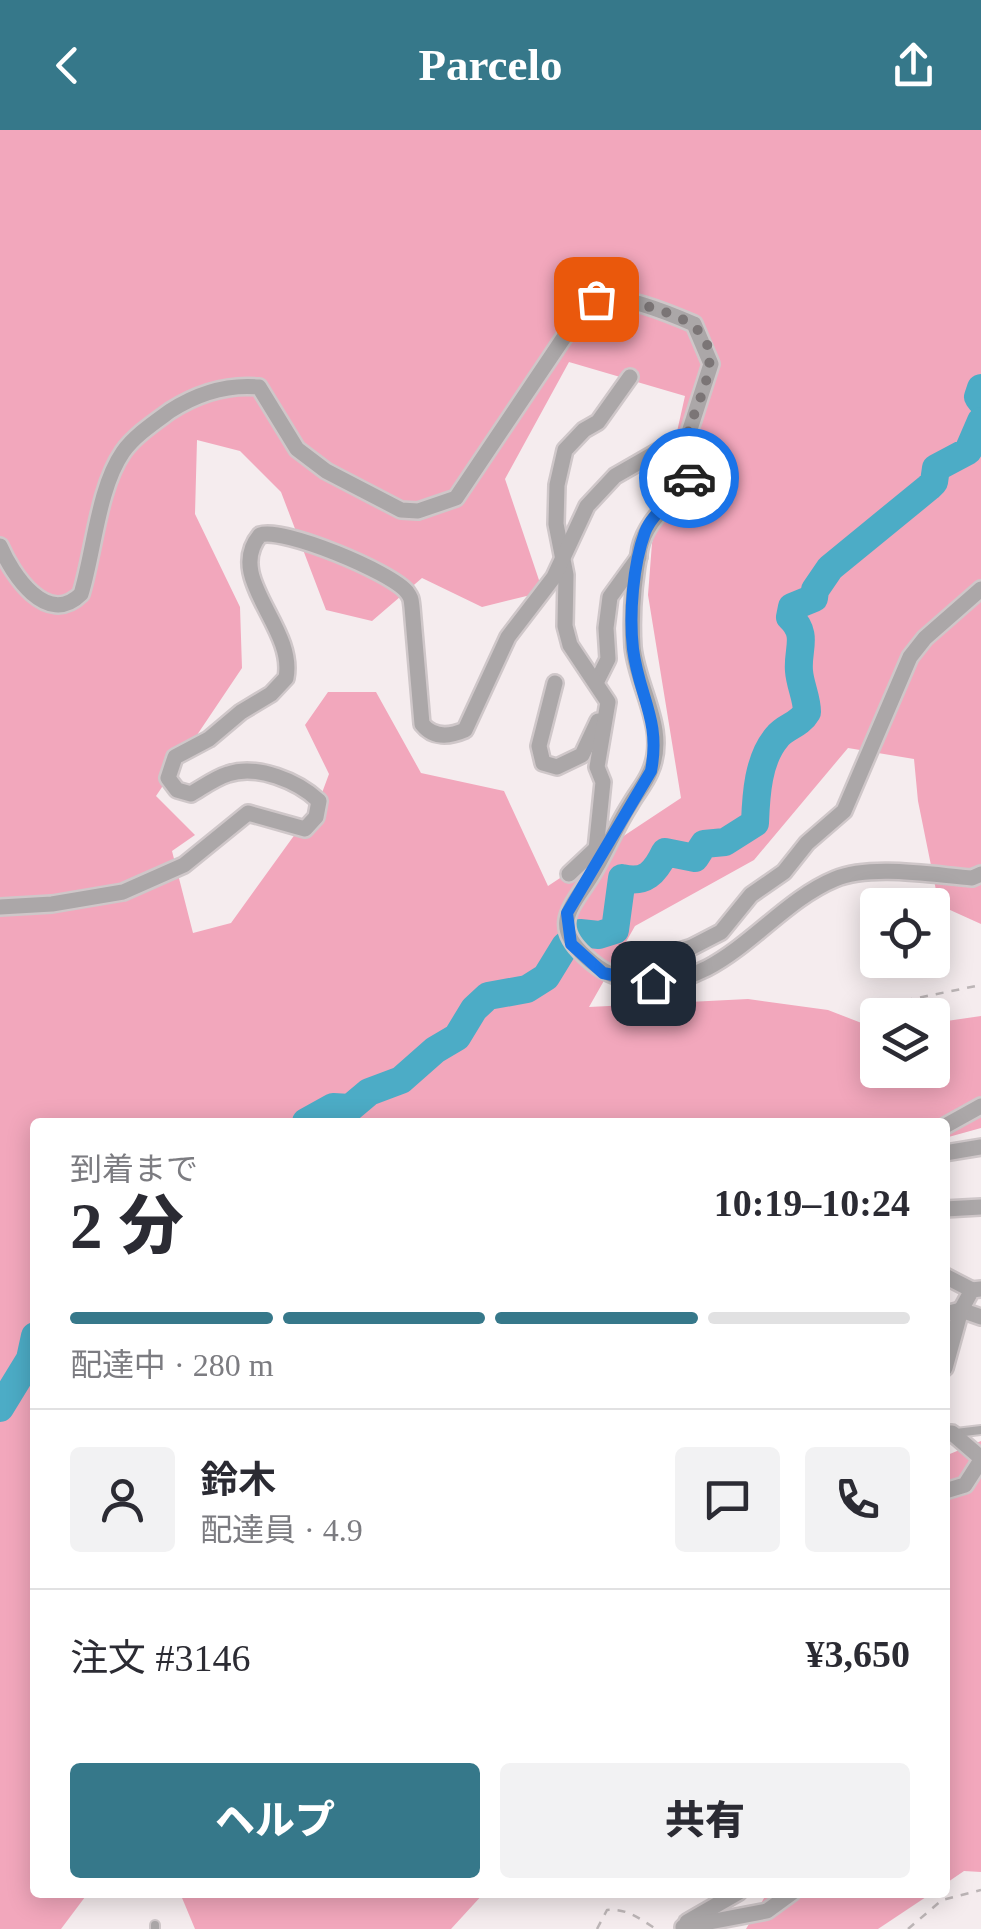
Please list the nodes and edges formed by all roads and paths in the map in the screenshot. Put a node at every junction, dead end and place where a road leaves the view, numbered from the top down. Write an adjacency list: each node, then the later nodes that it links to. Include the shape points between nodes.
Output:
1 (630, 377): 5 (street, via 598,422 565,450 556,504)
2 (684, 448): 3 (street, via 711,364 702,336 694,324 661,310 596,299 456,498 418,512 401,510 298,449 259,387 215,389 158,419 123,451 75,600 57,604 31,594); 4 (street, via 691,474 647,526); 5 (street, via 670,445 615,476 587,506)
3 (0, 546)
4 (639, 556): 7 (street, via 610,598 608,659); 10 (street, via 633,650 656,744 651,771)
5 (563, 558): 7 (street, via 565,626); 14 (street, via 508,638 465,730 445,735 422,724 406,592 349,558 279,534 260,535 249,566 287,648 286,678 175,758 168,778 191,794 238,771 272,775 320,801 316,818 305,829 248,813 184,866 134,888)
6 (981, 588): 15 (street, via 910,657 844,811 784,872 751,895 721,932)
7 (597, 681): 9 (street, via 608,702)
8 (555, 684): 9 (street, via 539,746 544,763 557,767 582,755)
9 (606, 714): 11 (street, via 597,767 603,782)
10 (613, 834): 11 (street); 15 (street, via 567,913 571,944 603,973)
11 (596, 850): 12 (street)
12 (569, 874)
13 (981, 874): 15 (street, via 839,877 811,890 707,970 653,983)
14 (0, 907)
15 (618, 977)
16 (981, 985): 17 (path)
17 (918, 998)
18 (981, 1106): 19 (street)
19 (950, 1123)
20 (981, 1147): 21 (street)
21 (950, 1152)
22 (981, 1206): 23 (street)
23 (950, 1209)
24 (950, 1278): 25 (street)
25 (977, 1289): 26 (street)
26 (953, 1312): 27 (street)
27 (981, 1316)
28 (981, 1430): 29 (lane)
29 (950, 1433)
30 (950, 1435): 31 (street)
31 (981, 1459): 32 (street, via 965,1485)
32 (950, 1490)
33 (981, 1890): 36 (path)
34 (728, 1898): 38 (street)
35 (785, 1898): 38 (street, via 767,1911)
36 (950, 1898)
37 (950, 1898): 41 (path)
38 (682, 1928)
39 (597, 1929): 40 (path, via 607,1910 632,1913)
40 (656, 1929)
41 (908, 1929)

